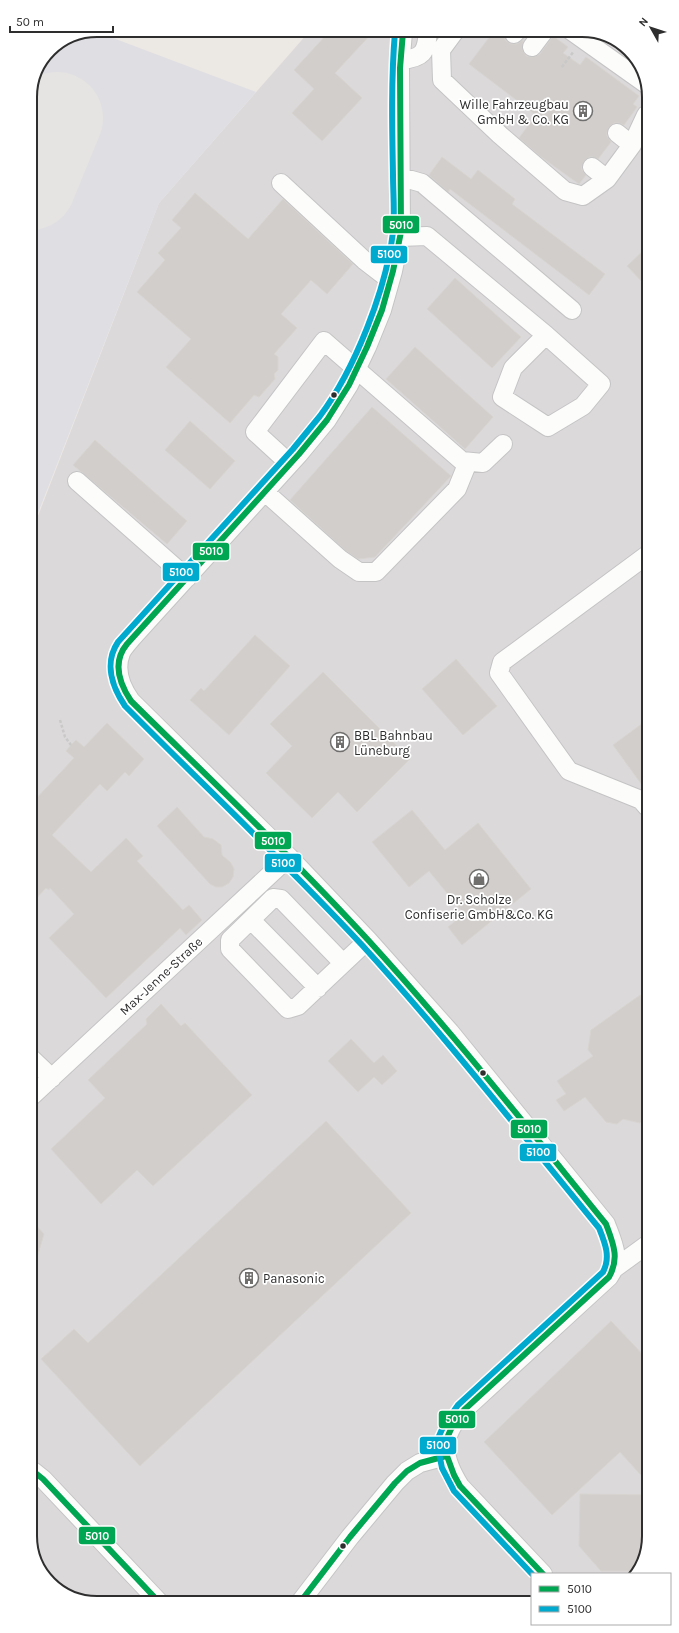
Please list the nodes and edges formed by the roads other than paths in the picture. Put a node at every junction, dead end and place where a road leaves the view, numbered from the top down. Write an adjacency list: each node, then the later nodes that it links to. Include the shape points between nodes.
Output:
1 (403, 37): 5 (street)
2 (428, 37): 5 (street, via 422,54)
3 (451, 37): 12 (street, via 442,50 442,80 500,135 565,191 583,196)
4 (580, 37): 6 (street)
5 (401, 60): 11 (street)
6 (639, 79)
7 (642, 124): 9 (street)
8 (617, 134): 9 (street)
9 (632, 145): 12 (street)
10 (592, 167): 12 (street)
11 (401, 177): 14 (street); 16 (street, via 422,183)
12 (607, 179)
13 (282, 183): 15 (street, via 364,260)
14 (400, 237): 15 (street); 17 (street, via 426,236)
15 (390, 280): 18 (street, via 382,310)
16 (572, 310)
17 (546, 335): 17 (street, via 601,384 583,406 548,427 502,397 513,368)
18 (356, 370): 20 (street, via 462,461); 21 (street, via 327,420); 21 (street, via 324,341 255,432)
19 (503, 444): 20 (street, via 482,463)
20 (468, 462): 23 (street, via 457,489 376,572 359,572 340,559)
21 (290, 464): 23 (street)
22 (77, 481): 25 (street)
23 (265, 492): 25 (street)
24 (642, 559): 26 (street, via 502,662 499,673 568,771)
25 (187, 578): 27 (street, via 121,653 118,670 121,686 131,701)
26 (642, 801)
27 (289, 858): 29 (street); 33 (street, Max-Jenne-Straße)
28 (251, 920): 30 (street, via 273,898 281,899); 31 (street); 31 (street, via 230,940 230,948 288,1009 298,1006)
29 (368, 940): 30 (street); 36 (street, via 450,1032 606,1224 615,1247)
30 (343, 963): 31 (street)
31 (318, 988)
32 (37, 1064): 33 (street)
33 (52, 1078): 34 (street, Max-Jenne-Straße)
34 (37, 1092)
35 (642, 1248): 36 (street)
36 (615, 1268): 37 (street, via 609,1278 464,1410 448,1434)
37 (446, 1456): 39 (street, via 451,1472 460,1486); 41 (street, via 420,1464 395,1483)
38 (37, 1474): 40 (street)
39 (542, 1573)
40 (153, 1596)
41 (306, 1596)

